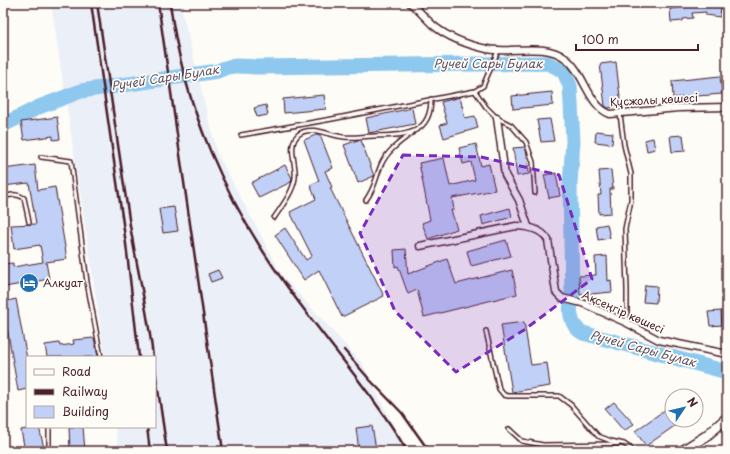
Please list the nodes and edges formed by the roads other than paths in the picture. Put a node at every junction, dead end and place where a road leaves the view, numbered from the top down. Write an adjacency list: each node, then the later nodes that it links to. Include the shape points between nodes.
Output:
1 (413, 4): 2 (street, Құсжолы көшесі, via 434,26 456,40)
2 (498, 51): 3 (lane, via 483,86); 6 (street, Құсжолы көшесі, via 546,50 565,58 577,71 594,101 604,112)
3 (475, 91): 4 (lane); 7 (lane)
4 (431, 99): 8 (lane, via 427,120); 9 (lane)
5 (727, 107): 6 (street, Құсжолы көшесі, via 679,108)
6 (620, 114): 18 (lane, via 631,174 631,200 625,229)
7 (497, 118): 11 (lane, via 511,126 526,142 533,162); 16 (street, via 505,175 519,200)
8 (413, 132): 13 (lane, via 385,158 373,191); 14 (lane, via 388,136 344,137 307,130 300,133 293,144 293,187)
9 (241, 135)
10 (41, 158): 21 (lane, via 71,161 87,282)
11 (535, 193)
12 (3, 197): 15 (lane, via 13,194 24,198)
13 (366, 200)
14 (274, 218)
15 (29, 222)
16 (528, 226): 17 (street, via 516,226); 18 (street, Ақсеңгір көшесі, via 548,240 556,292 562,298 582,303)
17 (420, 246)
18 (627, 323): 20 (street, Ақсеңгір көшесі, via 659,340)
19 (486, 331): 25 (lane, via 499,389 504,395 559,396 571,405 598,436)
20 (727, 354)
21 (101, 356)
22 (727, 418): 28 (main road, via 706,436)
23 (49, 428): 26 (lane)
24 (509, 429): 25 (lane, via 522,441 543,446)
25 (624, 444): 27 (lane)
26 (49, 451)
27 (634, 451)
28 (682, 451)

